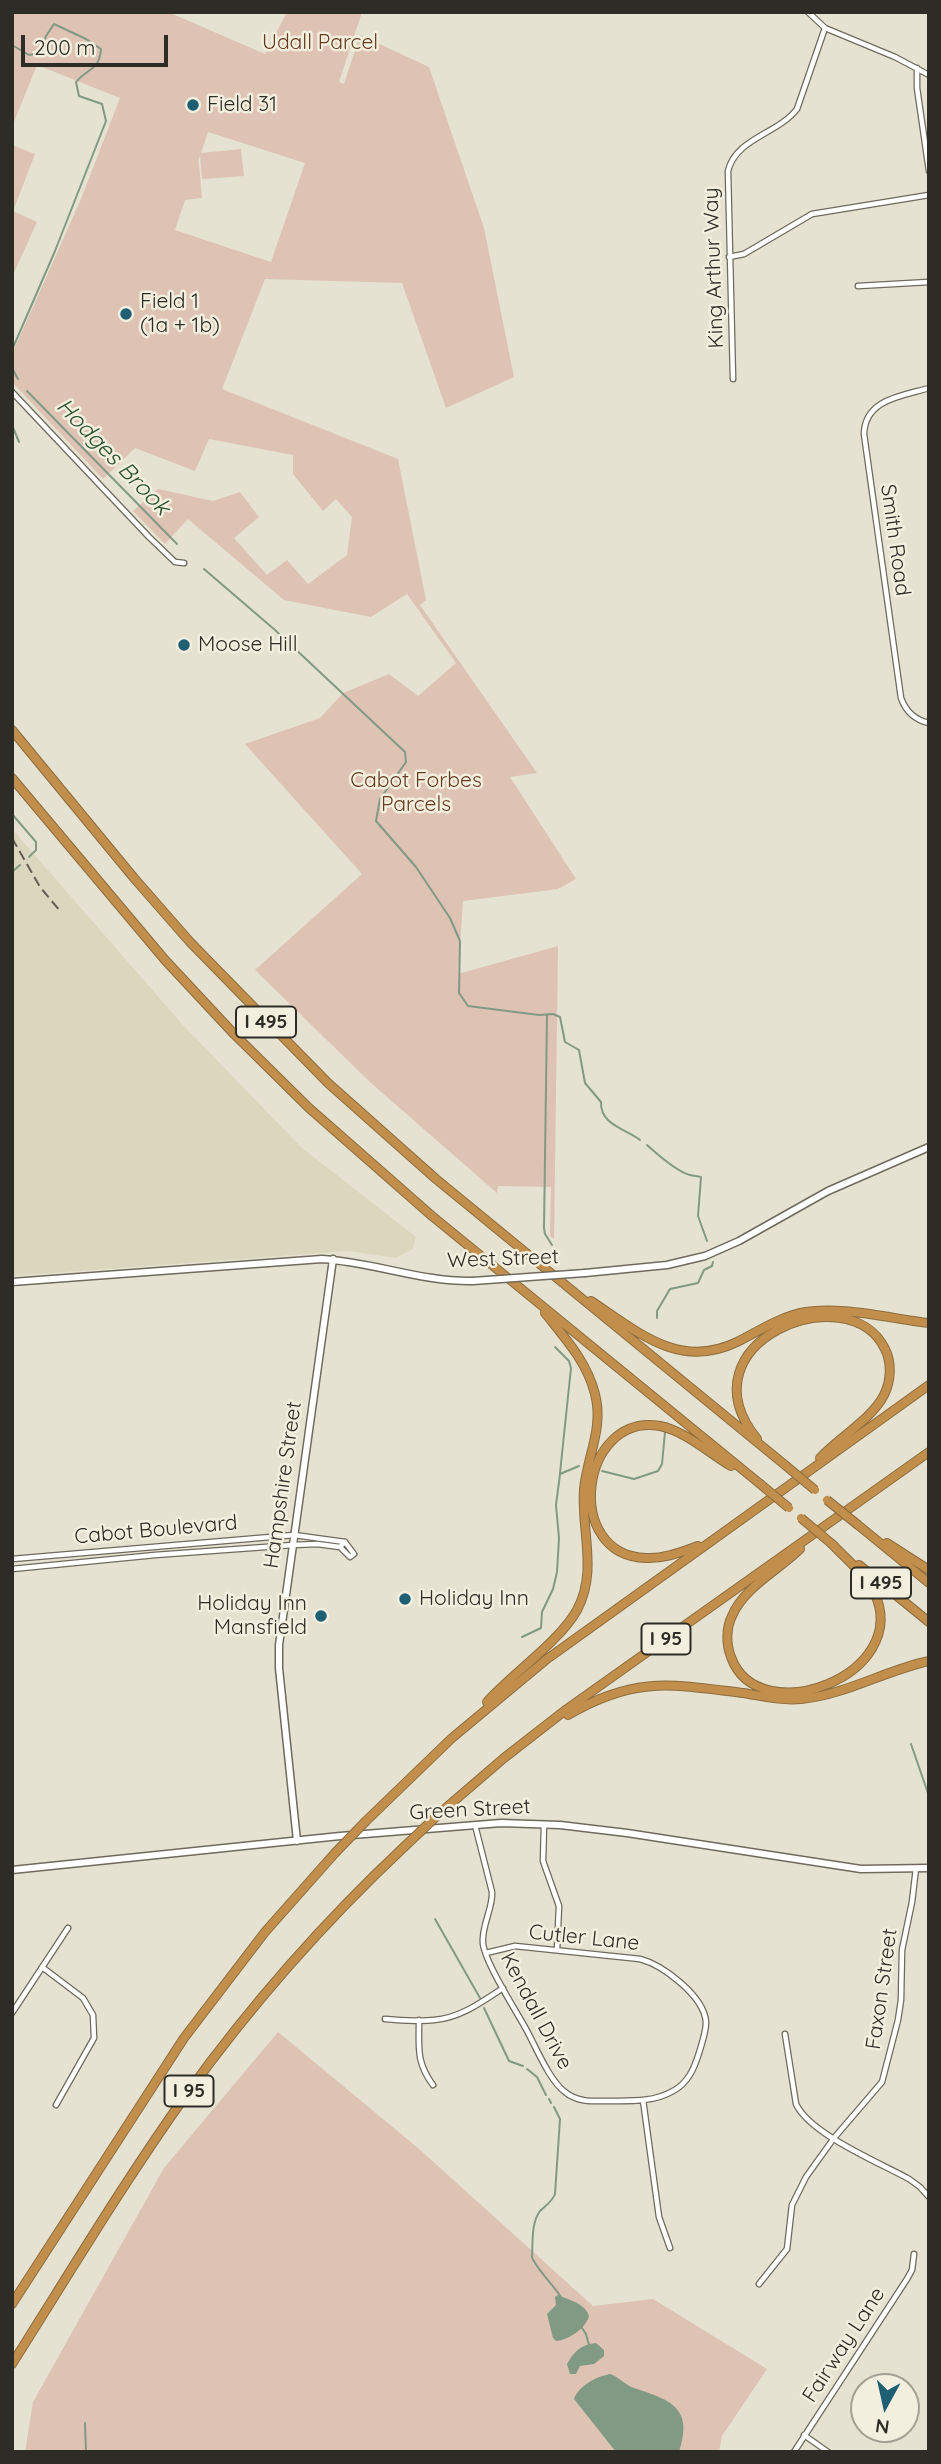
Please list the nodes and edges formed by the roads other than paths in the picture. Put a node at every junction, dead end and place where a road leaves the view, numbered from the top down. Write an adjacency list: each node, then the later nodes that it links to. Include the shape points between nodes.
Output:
1 (808, 12): 2 (street)
2 (825, 28): 3 (street); 7 (street, King Arthur Way, via 794,113 741,148 731,160 727,176)
3 (917, 67): 4 (street); 5 (street)
4 (929, 75)
5 (929, 171)
6 (929, 195): 7 (street, via 812,214 744,254)
7 (729, 257): 10 (street, King Arthur Way)
8 (929, 282): 9 (street)
9 (858, 286)
10 (733, 379)
11 (929, 388): 14 (street, Smith Road, via 876,406 866,418 863,434 901,698 913,716)
12 (12, 392): 13 (street, via 156,545 175,562)
13 (184, 563)
14 (929, 723)
15 (12, 730): 19 (highway, I 495, via 174,924 288,1044 394,1144)
16 (12, 778): 21 (highway, I 495, via 156,950 234,1034 363,1157)
17 (929, 1147): 18 (street, West Street, bridge, via 828,1191 739,1241 667,1265 473,1281 439,1280)
18 (333, 1259): 20 (street, West Street); 32 (street, Hampshire Street)
19 (556, 1279): 22 (highway, via 655,1342 687,1352 723,1348 809,1311); 27 (highway, I 495)
20 (12, 1282)
21 (534, 1300): 29 (highway, I 495); 44 (highway, via 579,1357 597,1402 597,1428 584,1490 587,1580 580,1604 566,1625)
22 (929, 1323)
23 (929, 1385): 28 (highway, I 95)
24 (929, 1452): 26 (highway, I 95)
25 (929, 1458): 26 (highway)
26 (912, 1463): 31 (highway, I 95)
27 (785, 1465): 28 (highway, via 759,1441 743,1416 737,1396 740,1371 757,1346 783,1327 811,1318 844,1320 869,1330 883,1344 888,1382 875,1408); 30 (highway, I 495, bridge)
28 (809, 1471): 34 (highway, I 95)
29 (759, 1483): 34 (highway, via 664,1427 635,1428 608,1445 595,1470 591,1501 595,1522 609,1544 625,1554 648,1558); 35 (highway, I 495, bridge)
30 (858, 1525): 40 (highway); 41 (highway, I 495)
31 (815, 1533): 35 (highway, via 746,1596 732,1616 727,1636 730,1656 751,1682 783,1692 817,1689 846,1675 872,1646 880,1625 876,1597); 45 (highway, I 95)
32 (294, 1535): 33 (street, Cabot Boulevard); 36 (street, Hampshire Street); 38 (street, Cabot Boulevard)
33 (345, 1542): 37 (street); 37 (street, via 354,1554 350,1557)
34 (707, 1543): 44 (highway, I 95, via 547,1659)
35 (832, 1544): 42 (highway, I 495)
36 (293, 1545): 37 (street, Cabot Boulevard); 39 (street, Cabot Boulevard); 48 (street, Hampshire Street, via 279,1668)
37 (340, 1547)
38 (12, 1559)
39 (12, 1569)
40 (929, 1570)
41 (929, 1583)
42 (929, 1622)
43 (929, 1661): 45 (highway, via 800,1699 672,1684 635,1687 586,1705)
44 (465, 1726): 69 (highway, I 95, bridge, via 366,1821 265,1932 137,2107)
45 (519, 1747): 70 (highway, I 95, bridge, via 440,1813 309,1942 214,2057 143,2158)
46 (475, 1824): 47 (street, Green Street); 48 (street, Green Street); 54 (street, Kendall Drive, via 493,1901 483,1937)
47 (544, 1824): 49 (street, Green Street, via 861,1869); 53 (street, via 543,1861 559,1906)
48 (297, 1841): 51 (street, Green Street)
49 (916, 1868): 50 (street, Green Street); 64 (street, Faxon Street, via 902,1950 898,2021 888,2065 882,2082)
50 (929, 1868)
51 (12, 1870)
52 (68, 1928): 55 (street)
53 (557, 1950): 54 (street, Cutler Lane, via 515,1946); 62 (street, Cutler Lane, via 654,1962 702,2008 705,2032 690,2075 674,2091)
54 (486, 1953): 56 (street, Kendall Drive)
55 (42, 1968): 57 (street); 63 (street, via 83,1997 93,2015 94,2038)
56 (503, 1988): 59 (street, via 448,2018); 62 (street, Kendall Drive, via 566,2094 587,2101)
57 (12, 2013)
58 (385, 2020): 59 (street)
59 (419, 2020): 61 (street, via 419,2059)
60 (785, 2034): 64 (street, via 796,2104 807,2120)
61 (433, 2085)
62 (643, 2101): 66 (street, via 659,2217)
63 (56, 2105)
64 (834, 2138): 65 (street, via 909,2179); 68 (street, Faxon Street, via 797,2191 787,2249)
65 (929, 2197)
66 (670, 2248)
67 (914, 2254): 71 (street, Fairway Lane, via 907,2279)
68 (759, 2284)
69 (12, 2304)
70 (12, 2364)
71 (804, 2435): 72 (street, Fairway Lane); 73 (street)
72 (794, 2452)
73 (828, 2452)

